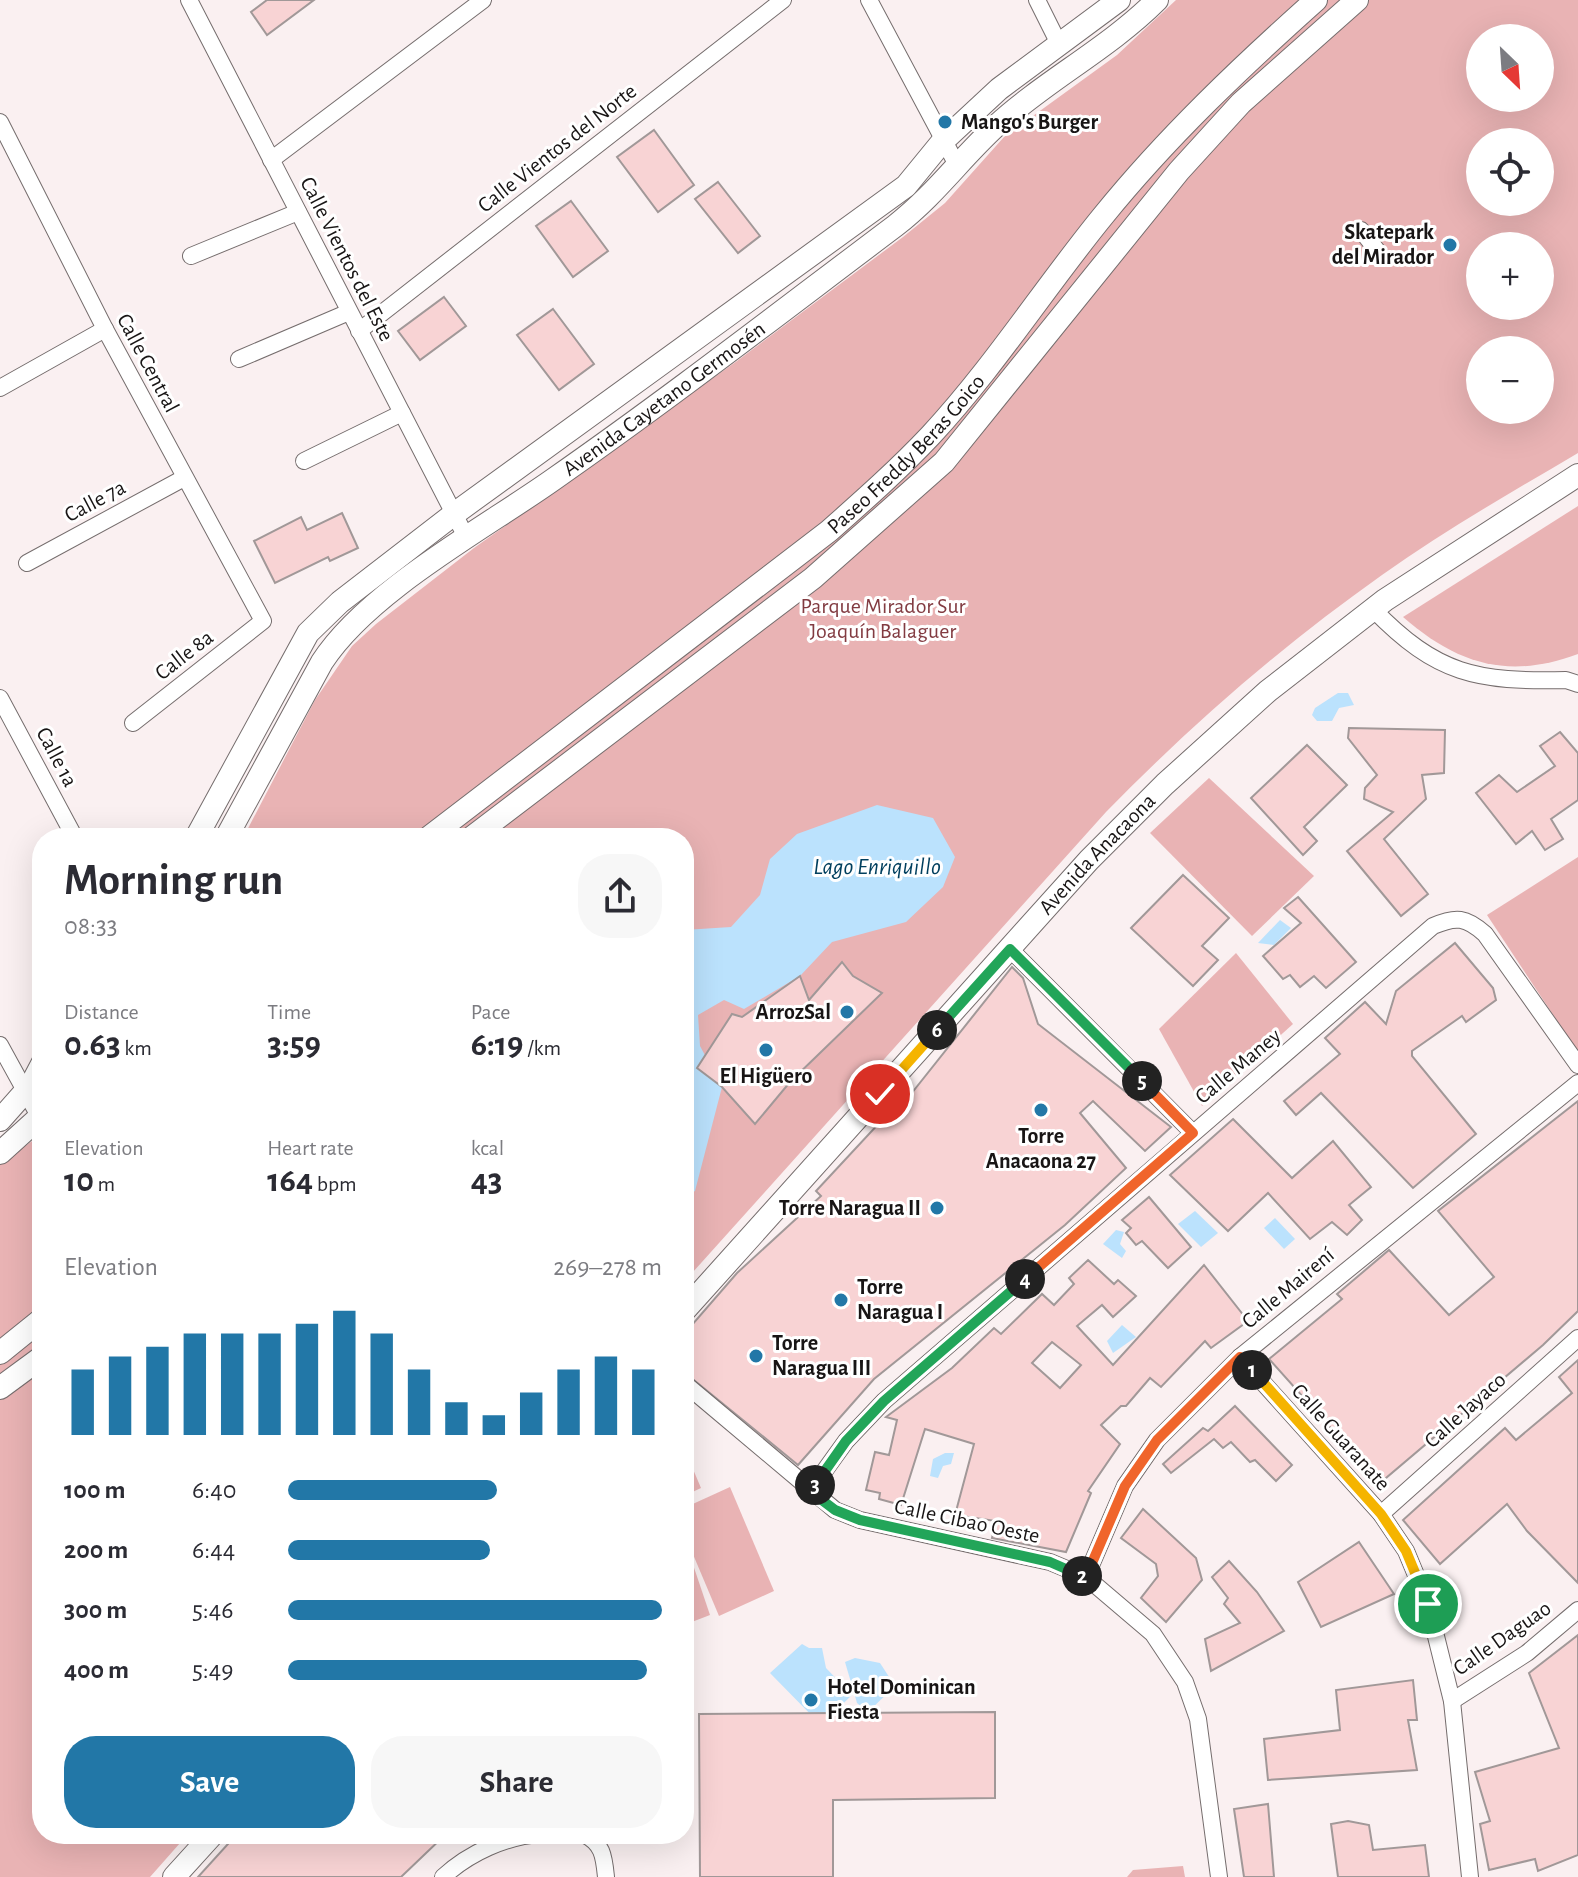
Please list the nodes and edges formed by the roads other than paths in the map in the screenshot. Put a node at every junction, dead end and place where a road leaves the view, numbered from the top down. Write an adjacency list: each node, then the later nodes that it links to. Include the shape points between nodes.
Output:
1 (189, 0): 15 (street, Calle Vientos del Este)
2 (483, 0): 15 (street)
3 (783, 0): 23 (street, Calle Vientos del Norte)
4 (869, 0): 14 (street)
5 (1037, 0): 11 (street)
6 (1119, 0): 11 (street, Avenida Cayetano Germosén)
7 (1157, 0): 16 (street, Avenida Cayetano Germosén, via 1108,44 1004,119)
8 (1316, 0): 10 (street, Paseo Freddy Beras Goico)
9 (1357, 0): 12 (street, Paseo Freddy Beras Goico)
10 (1277, 35): 12 (street); 41 (street, Paseo Freddy Beras Goico, via 1150,162 932,433 875,489 829,531)
11 (1060, 46): 14 (street, Avenida Cayetano Germosén, via 999,89)
12 (1296, 54): 42 (street, Paseo Freddy Beras Goico, via 1241,103 1130,228 944,462 813,578)
13 (0, 122): 22 (street, Calle Central)
14 (942, 142): 16 (street); 30 (street, Avenida Cayetano Germosén, via 906,186)
15 (271, 160): 17 (street, Calle Vientos del Este)
16 (958, 167): 31 (street, Avenida Cayetano Germosén, via 931,198 807,292 554,479)
17 (298, 212): 20 (street); 21 (street, Calle Vientos del Este)
18 (1361, 230): 19 (street)
19 (1379, 253)
20 (191, 256)
21 (349, 312): 23 (street, Calle Vientos del Este); 24 (street)
22 (105, 329): 25 (street); 29 (street, Calle Central)
23 (359, 331): 26 (street, Calle Vientos del Este)
24 (239, 359)
25 (0, 388)
26 (402, 413): 27 (street); 30 (street, Calle Vientos del Este)
27 (304, 461)
28 (1578, 475): 33 (street, Avenida Anacaona)
29 (184, 478): 32 (street, Calle 7a); 34 (street, Calle Central)
30 (454, 514): 31 (street, Calle Vientos del Este); 39 (street, Avenida Cayetano Germosén, via 308,633)
31 (466, 537): 40 (street, Avenida Cayetano Germosén, via 334,643)
32 (27, 563)
33 (1373, 609): 35 (street, via 1417,648 1482,679); 43 (street, Avenida Anacaona, via 1268,691 1165,784)
34 (263, 621): 37 (street, Calle 8a)
35 (1578, 684)
36 (0, 698): 38 (street, Calle 1a)
37 (133, 723)
38 (70, 828)
39 (201, 828)
40 (231, 828)
41 (441, 828)
42 (484, 828)
43 (1010, 949): 52 (street); 54 (street, Avenida Anacaona)
44 (0, 1045): 48 (street)
45 (1578, 1065): 52 (street, Calle Maney, via 1485,934 1469,920 1452,918 1403,950)
46 (32, 1080): 48 (street)
47 (1578, 1083): 58 (street, Calle Mairení)
48 (25, 1092): 49 (street); 50 (street)
49 (32, 1102)
50 (0, 1120)
51 (32, 1124): 53 (street)
52 (1193, 1133): 62 (street, Calle Maney, via 884,1401)
53 (0, 1153)
54 (694, 1300)
55 (32, 1327): 57 (street)
56 (1578, 1338): 63 (street, Calle Jayaco)
57 (0, 1353)
58 (1240, 1357): 63 (street, Calle Guaranate); 64 (street, Calle Mairení, via 1157,1440 1125,1486)
59 (32, 1364): 60 (street)
60 (0, 1388)
61 (694, 1392): 62 (street, Calle Cibao Oeste)
62 (810, 1491): 64 (street, Calle Cibao Oeste, via 860,1520 1050,1562)
63 (1381, 1514): 66 (street, Calle Guaranate, via 1406,1551 1428,1604)
64 (1086, 1577): 73 (street, Calle Cibao Oeste, via 1153,1634 1185,1682 1198,1719)
65 (1578, 1610): 66 (street, Calle Daguao, via 1527,1653)
66 (1452, 1701): 74 (street, Calle Guaranate)
67 (204, 1844): 70 (street)
68 (496, 1844): 71 (street)
69 (598, 1844): 72 (street, via 604,1851)
70 (174, 1877)
71 (443, 1877)
72 (606, 1877)
73 (1219, 1877)
74 (1470, 1877)

